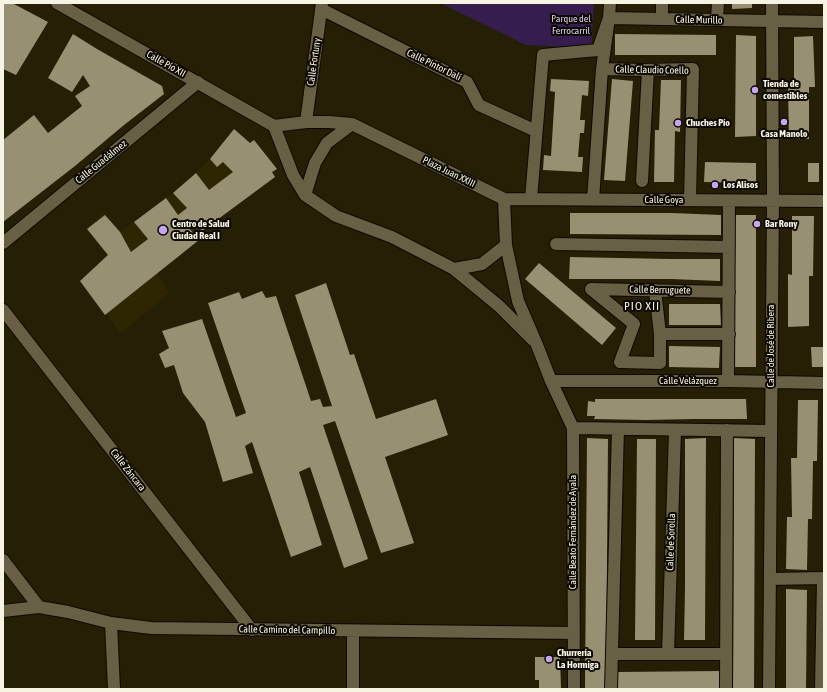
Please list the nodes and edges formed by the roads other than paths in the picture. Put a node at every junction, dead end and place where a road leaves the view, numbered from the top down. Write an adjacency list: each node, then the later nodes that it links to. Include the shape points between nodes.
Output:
1 (56, 3): 14 (street, Calle Pío XII)
2 (610, 3): 7 (street)
3 (662, 3): 8 (street)
4 (718, 3): 9 (street)
5 (772, 3): 10 (street, Calle de José de Ribera)
6 (322, 6): 15 (street, Calle Fortuny); 18 (street, Calle Pintor Dalí, via 468,82 479,105)
7 (609, 18): 8 (street, Calle Murillo); 12 (street); 18 (street, via 598,50 543,55)
8 (662, 19): 9 (street, Calle Murillo)
9 (718, 20): 10 (street, Calle Murillo)
10 (772, 21): 11 (street, Calle Murillo); 26 (street, Calle de José de Ribera)
11 (824, 22)
12 (602, 69): 13 (street, Calle Claudio Coello); 23 (street)
13 (648, 70): 19 (street); 24 (street, Calle Claudio Coello, via 693,69)
14 (198, 82): 17 (street, Calle Pío XII); 28 (street, Calle Guadálmez)
15 (306, 122): 16 (street, Plaza Juan XXIII); 17 (street, Plaza Juan XXIII)
16 (352, 124): 20 (street, via 327,143 315,163); 21 (street, Plaza Juan XXIII)
17 (274, 126): 20 (street, via 293,175)
18 (536, 131): 22 (street)
19 (642, 181)
20 (305, 195): 32 (street, via 336,216 392,237)
21 (504, 199): 22 (street, Calle Goya); 30 (street)
22 (531, 199): 23 (street, Calle Goya)
23 (593, 200): 24 (street, Calle Goya)
24 (690, 200): 25 (street, Calle Goya)
25 (729, 201): 26 (street, Calle Goya); 31 (street)
26 (773, 201): 27 (street, Calle Goya); 41 (street, Calle de José de Ribera)
27 (824, 201)
28 (3, 243)
29 (556, 244): 31 (street)
30 (506, 245): 32 (street, via 482,264); 38 (street, via 518,301)
31 (729, 247): 34 (street)
32 (454, 269): 38 (street, via 499,306)
33 (655, 290): 34 (street, Calle Berruguete); 36 (street); 36 (street, Calle Berruguete, via 592,288 634,324 620,362 660,363)
34 (729, 292): 37 (street)
35 (3, 310): 54 (street, Calle Záncara)
36 (660, 334): 37 (street)
37 (729, 334): 40 (street)
38 (537, 345): 39 (street)
39 (551, 381): 40 (street, Calle Velázquez); 43 (street, Calle Beato Fernández de Ayala)
40 (728, 381): 41 (street, Calle Velázquez)
41 (771, 382): 42 (street, Calle Velázquez); 47 (street, Calle de José de Ribera)
42 (824, 383)
43 (573, 428): 44 (street); 56 (street, Calle Beato Fernández de Ayala)
44 (618, 429): 45 (street); 57 (street)
45 (674, 430): 46 (street); 58 (street, Calle de Sorolla)
46 (727, 430): 47 (street); 59 (street)
47 (771, 431): 49 (street, Calle de José de Ribera)
48 (3, 560): 50 (street)
49 (770, 579): 51 (street, via 823,578); 66 (street, Calle de José de Ribera)
50 (39, 607): 52 (street, Calle Camino del Campillo); 53 (street, Calle Camino del Campillo)
51 (823, 608): 60 (street)
52 (3, 610)
53 (110, 623): 54 (street, Calle Camino del Campillo, via 151,628); 61 (street)
54 (252, 630): 55 (street, Calle Camino del Campillo)
55 (353, 631): 56 (street, Calle Camino del Campillo); 62 (street)
56 (574, 634): 63 (street, Calle Beato Fernández de Ayala)
57 (612, 654): 58 (street); 64 (street)
58 (668, 654): 59 (street)
59 (726, 654): 65 (street)
60 (823, 655): 67 (street)
61 (114, 689)
62 (353, 689)
63 (574, 689)
64 (611, 689)
65 (726, 689)
66 (769, 689)
67 (821, 689)

